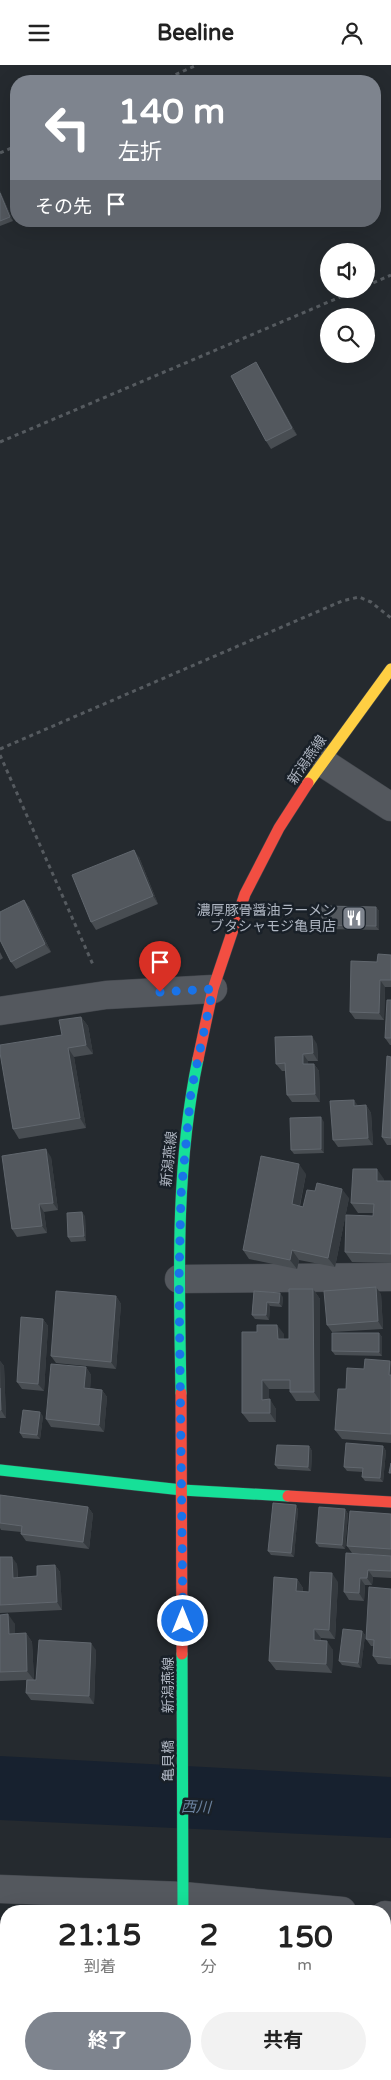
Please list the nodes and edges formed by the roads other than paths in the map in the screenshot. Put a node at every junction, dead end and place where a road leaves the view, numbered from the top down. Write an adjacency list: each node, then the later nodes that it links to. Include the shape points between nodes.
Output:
1 (391, 669): 2 (main road, 新潟燕線)
2 (322, 762): 3 (street); 4 (main road, 新潟燕線, via 279,829 245,894)
3 (391, 807)
4 (213, 989): 5 (street, via 106,995); 7 (main road, 新潟燕線, via 191,1092 181,1195)
5 (0, 1011)
6 (391, 1277): 7 (street)
7 (179, 1279): 9 (main road, 新潟燕線)
8 (0, 1470): 9 (main road)
9 (182, 1490): 10 (main road); 11 (main road, 新潟燕線)
10 (391, 1502)
11 (183, 1733): 13 (main road, 亀貝橋)
12 (0, 1889): 13 (street)
13 (183, 1896): 14 (street)
14 (278, 1905)

